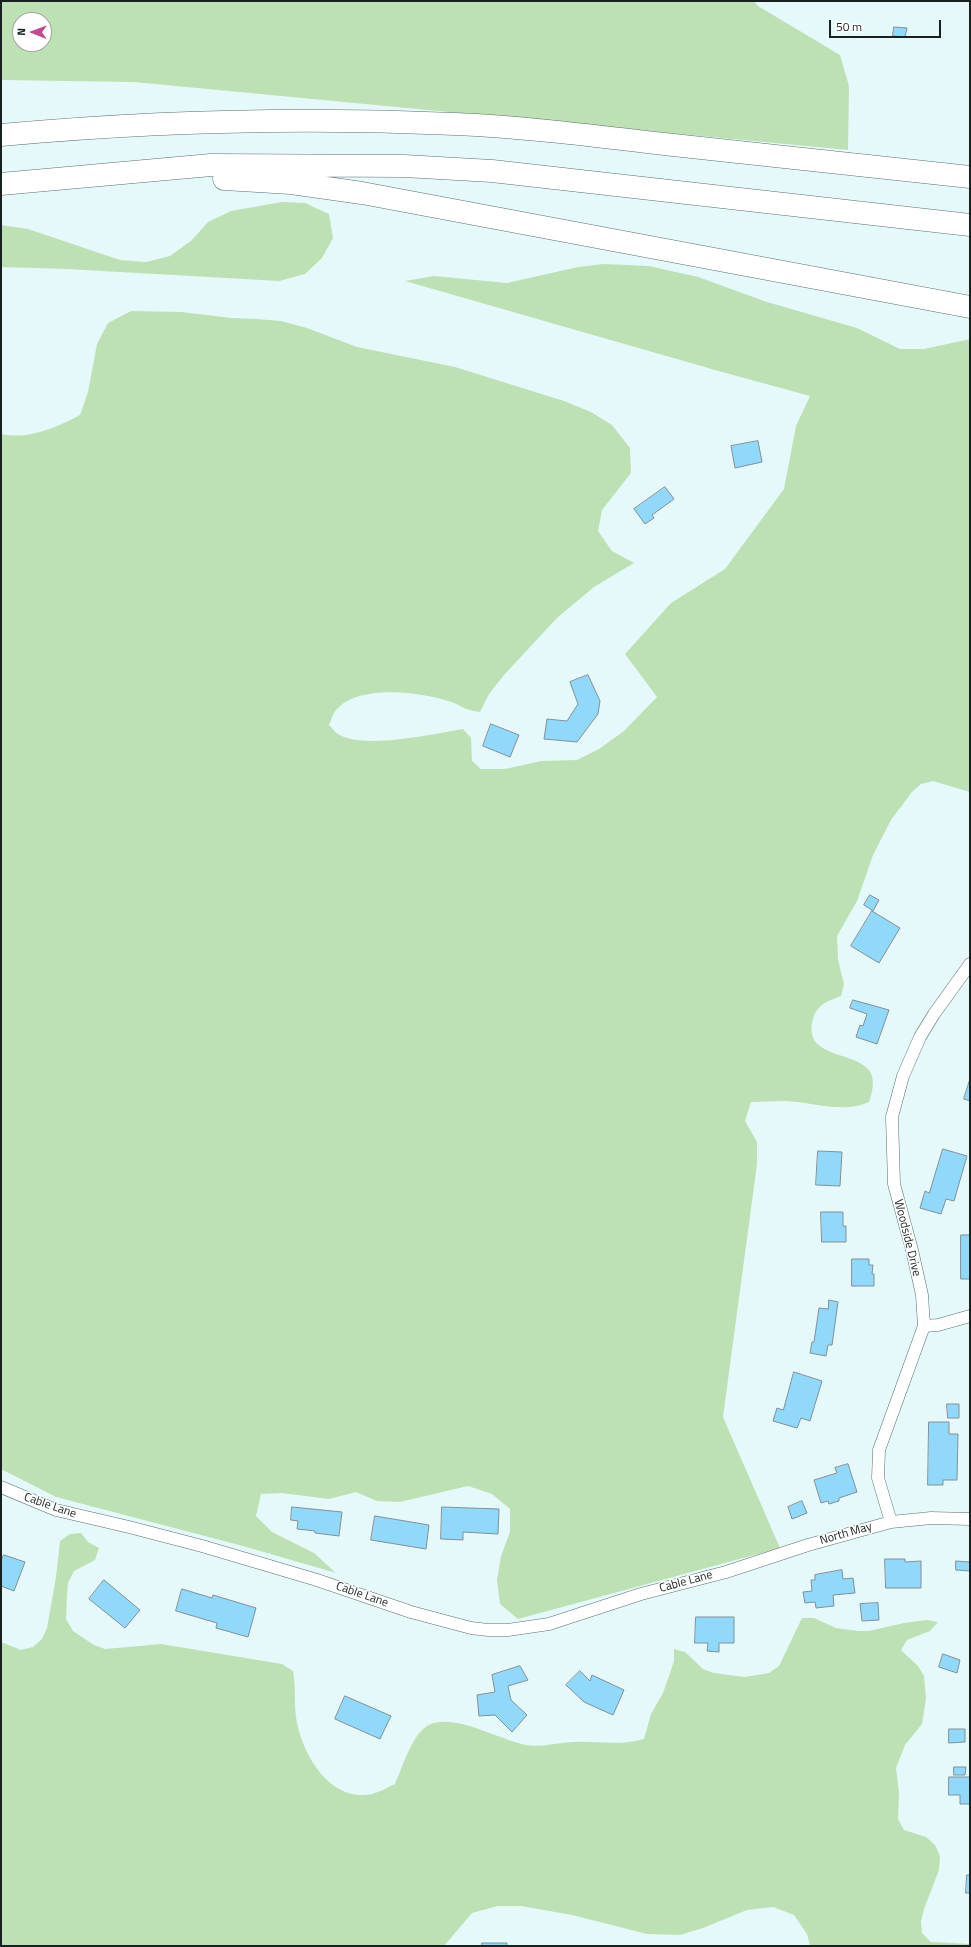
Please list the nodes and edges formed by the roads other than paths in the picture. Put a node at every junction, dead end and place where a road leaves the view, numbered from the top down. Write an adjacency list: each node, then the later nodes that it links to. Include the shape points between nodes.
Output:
1 (1, 135): 3 (highway, via 100,126 218,121 319,119 458,124)
2 (137, 172): 4 (highway); 5 (highway, via 211,165 404,166 492,171); 6 (highway, via 291,184 362,193)
3 (970, 177)
4 (1, 184)
5 (970, 225)
6 (970, 306)
7 (970, 964): 9 (street, Woodside Drive, via 920,1037 903,1076 892,1117 894,1184 922,1295)
8 (970, 1316): 9 (street)
9 (924, 1326): 12 (street, Woodside Drive, via 879,1450 878,1478)
10 (1, 1487): 13 (street, Cable Lane, via 56,1510 202,1546 317,1580 411,1612 482,1630 508,1630 550,1624 641,1594)
11 (970, 1519): 12 (street, North May, via 931,1518)
12 (891, 1522): 13 (street, North May, via 808,1545)
13 (726, 1572)

